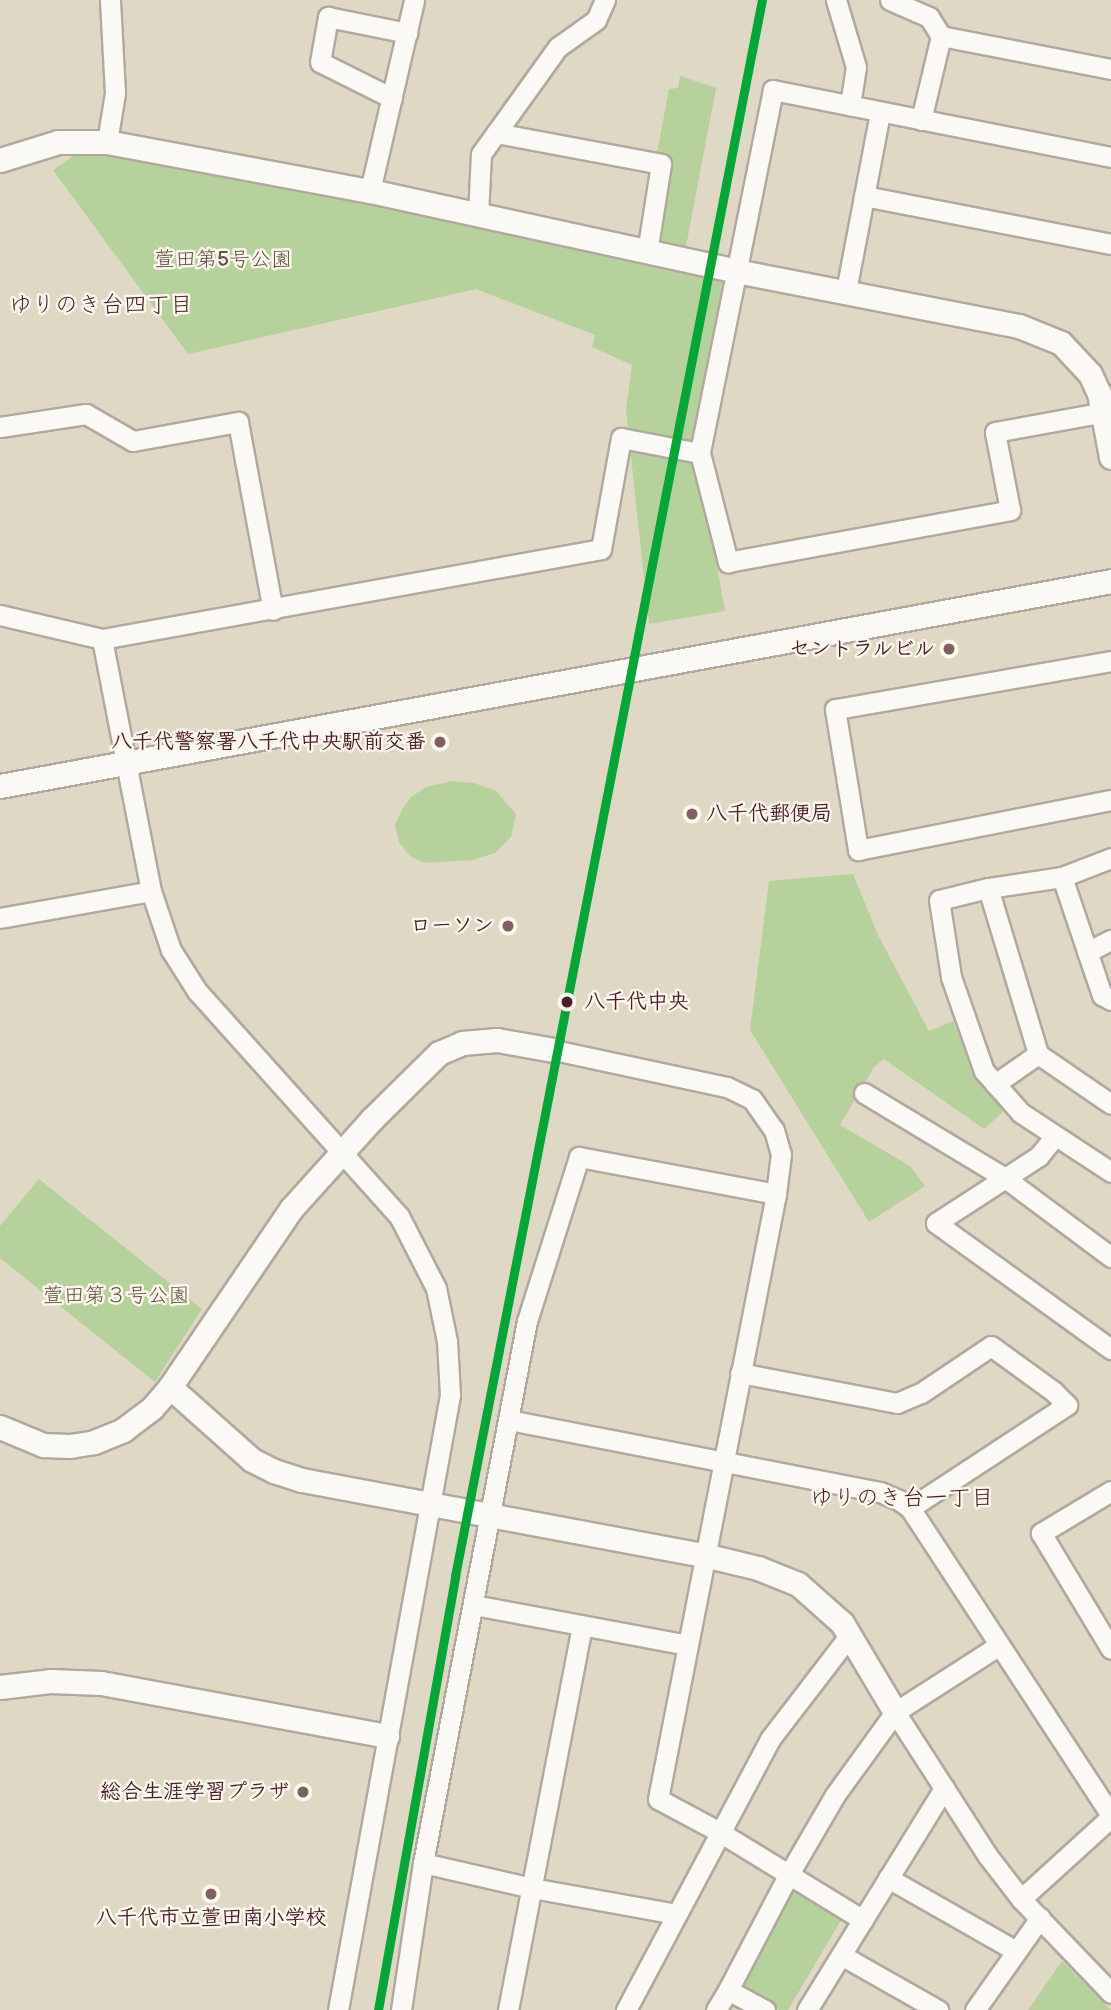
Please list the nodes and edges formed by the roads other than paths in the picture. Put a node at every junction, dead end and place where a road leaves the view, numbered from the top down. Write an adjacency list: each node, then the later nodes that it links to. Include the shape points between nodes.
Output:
1 (110, 0): 14 (street, via 115,93)
2 (414, 0): 6 (street)
3 (605, 0): 13 (street, via 596,20 558,47)
4 (835, 0): 10 (street, via 856,67)
5 (890, 0): 7 (street, via 929,17)
6 (407, 33): 9 (street); 9 (street, via 328,16 320,62)
7 (941, 36): 8 (street); 12 (street)
8 (1111, 69)
9 (391, 98): 17 (street)
10 (850, 106): 11 (street); 22 (street, via 774,90)
11 (880, 112): 12 (street); 18 (street)
12 (921, 120): 15 (street)
13 (496, 133): 19 (street, via 481,154); 21 (street, via 661,164)
14 (107, 142): 16 (street, via 58,142); 17 (street)
15 (1111, 157)
16 (0, 160)
17 (370, 191): 19 (street)
18 (864, 196): 20 (street); 23 (street)
19 (478, 215): 21 (street)
20 (1111, 244)
21 (647, 252): 22 (street)
22 (736, 271): 23 (street); 26 (street)
23 (846, 291): 24 (street, via 1044,334 1078,358)
24 (1107, 412): 26 (street, via 995,432 1010,510 728,562); 27 (street)
25 (0, 426): 29 (street, via 86,414 133,441 238,422)
26 (700, 453): 29 (street, via 621,438 601,549)
27 (1111, 457)
28 (1111, 581): 33 (street)
29 (273, 610): 31 (street)
30 (0, 615): 31 (street)
31 (102, 639): 33 (street)
32 (1111, 661): 35 (street, via 835,709 858,850)
33 (127, 763): 34 (street); 39 (street)
34 (0, 786)
35 (1111, 800)
36 (1111, 858): 37 (street)
37 (1062, 877): 38 (street); 42 (street)
38 (988, 888): 45 (street); 46 (street, via 939,900 951,977 984,1071)
39 (151, 891): 40 (street); 50 (street, via 171,950 197,991)
40 (0, 918)
41 (1111, 940): 42 (street)
42 (1087, 952): 43 (street, via 1102,995)
43 (1111, 1000)
44 (554, 1050): 50 (street, via 497,1040 461,1044 439,1053); 53 (street, via 741,1092 762,1110 774,1130 781,1154)
45 (1038, 1054): 46 (street); 48 (street)
46 (995, 1084): 49 (street, via 1021,1114)
47 (864, 1093): 52 (street)
48 (1111, 1104)
49 (1055, 1136): 51 (street); 52 (street, via 1039,1156)
50 (342, 1154): 57 (street, via 291,1209); 62 (street, via 398,1216 436,1287 447,1341 450,1395)
51 (1111, 1172)
52 (1005, 1178): 54 (street); 55 (street, via 936,1223)
53 (776, 1194): 56 (street); 58 (street, via 579,1157 527,1321)
54 (1111, 1257)
55 (1111, 1349)
56 (740, 1373): 60 (street); 63 (street, via 897,1403 991,1346 1067,1405)
57 (170, 1387): 59 (street, via 123,1430 94,1441 43,1445); 62 (street, via 252,1460 274,1471)
58 (509, 1420): 60 (street); 64 (street)
59 (0, 1427)
60 (722, 1461): 63 (street, via 880,1492); 65 (street)
61 (1111, 1491): 71 (street, via 1041,1533)
62 (429, 1504): 64 (street); 74 (street)
63 (910, 1508): 70 (street)
64 (491, 1516): 65 (street); 66 (street)
65 (704, 1555): 68 (street, via 798,1584 842,1623); 69 (street)
66 (474, 1605): 67 (street); 78 (street)
67 (582, 1626): 69 (street); 81 (street)
68 (849, 1636): 73 (street); 77 (street, via 771,1739)
69 (687, 1646): 77 (street, via 658,1799)
70 (998, 1646): 73 (street); 76 (street)
71 (1111, 1649)
72 (0, 1687): 74 (street, via 50,1681 101,1683)
73 (895, 1712): 75 (street); 79 (street, via 835,1795)
74 (387, 1736): 90 (street)
75 (944, 1788): 80 (street); 82 (street)
76 (1111, 1816): 82 (street)
77 (718, 1832): 79 (street); 83 (street)
78 (423, 1863): 81 (street); 91 (street)
79 (789, 1874): 85 (street); 88 (street)
80 (888, 1878): 85 (street); 86 (street)
81 (532, 1888): 83 (street); 92 (street)
82 (1021, 1899): 84 (street)
83 (676, 1914): 93 (street)
84 (1040, 1918): 86 (street); 89 (street)
85 (863, 1920): 87 (street)
86 (1016, 1951): 98 (street)
87 (841, 1955): 96 (street); 97 (street)
88 (728, 1990): 94 (street); 95 (street)
89 (1111, 1993)
90 (338, 2010)
91 (401, 2010)
92 (508, 2010)
93 (626, 2010)
94 (716, 2010)
95 (765, 2010)
96 (807, 2010)
97 (938, 2010)
98 (975, 2010)

